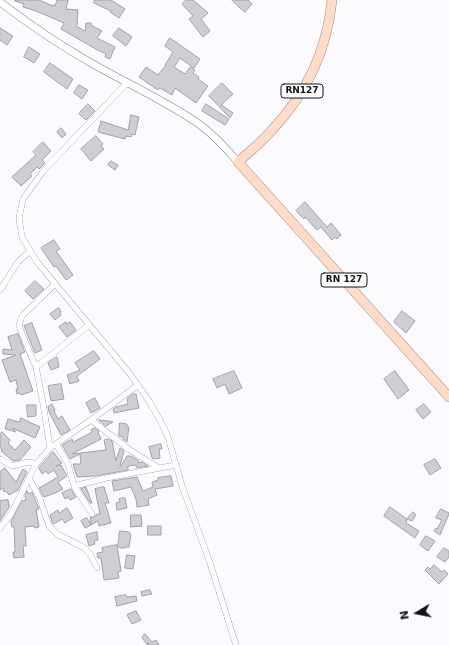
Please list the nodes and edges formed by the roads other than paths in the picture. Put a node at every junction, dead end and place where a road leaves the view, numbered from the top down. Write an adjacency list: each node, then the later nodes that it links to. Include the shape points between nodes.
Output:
1 (332, 0): 4 (main road, RN127, via 329,25 311,77 287,113)
2 (0, 2): 3 (street, via 53,40)
3 (127, 83): 4 (street, via 200,124); 5 (street, via 44,170 23,199 19,218 22,238)
4 (238, 162): 11 (main road, RN 127)
5 (30, 251): 6 (street); 7 (street, via 18,262)
6 (55, 284): 8 (street); 9 (street, via 20,319 20,329)
7 (0, 290)
8 (89, 325): 9 (street); 10 (street)
9 (36, 367): 14 (street)
10 (138, 385): 12 (street); 17 (street, via 160,420)
11 (449, 397)
12 (91, 420): 13 (street); 18 (street, via 130,450)
13 (56, 444): 14 (street); 20 (street, via 68,464)
14 (50, 448): 16 (street)
15 (0, 459): 16 (street, via 12,466 29,462)
16 (36, 464): 19 (street)
17 (176, 465): 18 (street); 24 (street)
18 (159, 468): 20 (street)
19 (29, 478): 22 (street, via 11,514); 23 (street, via 40,499 49,526 57,534 85,548)
20 (74, 486): 21 (street)
21 (92, 514)
22 (0, 528)
23 (97, 568)
24 (236, 645)

